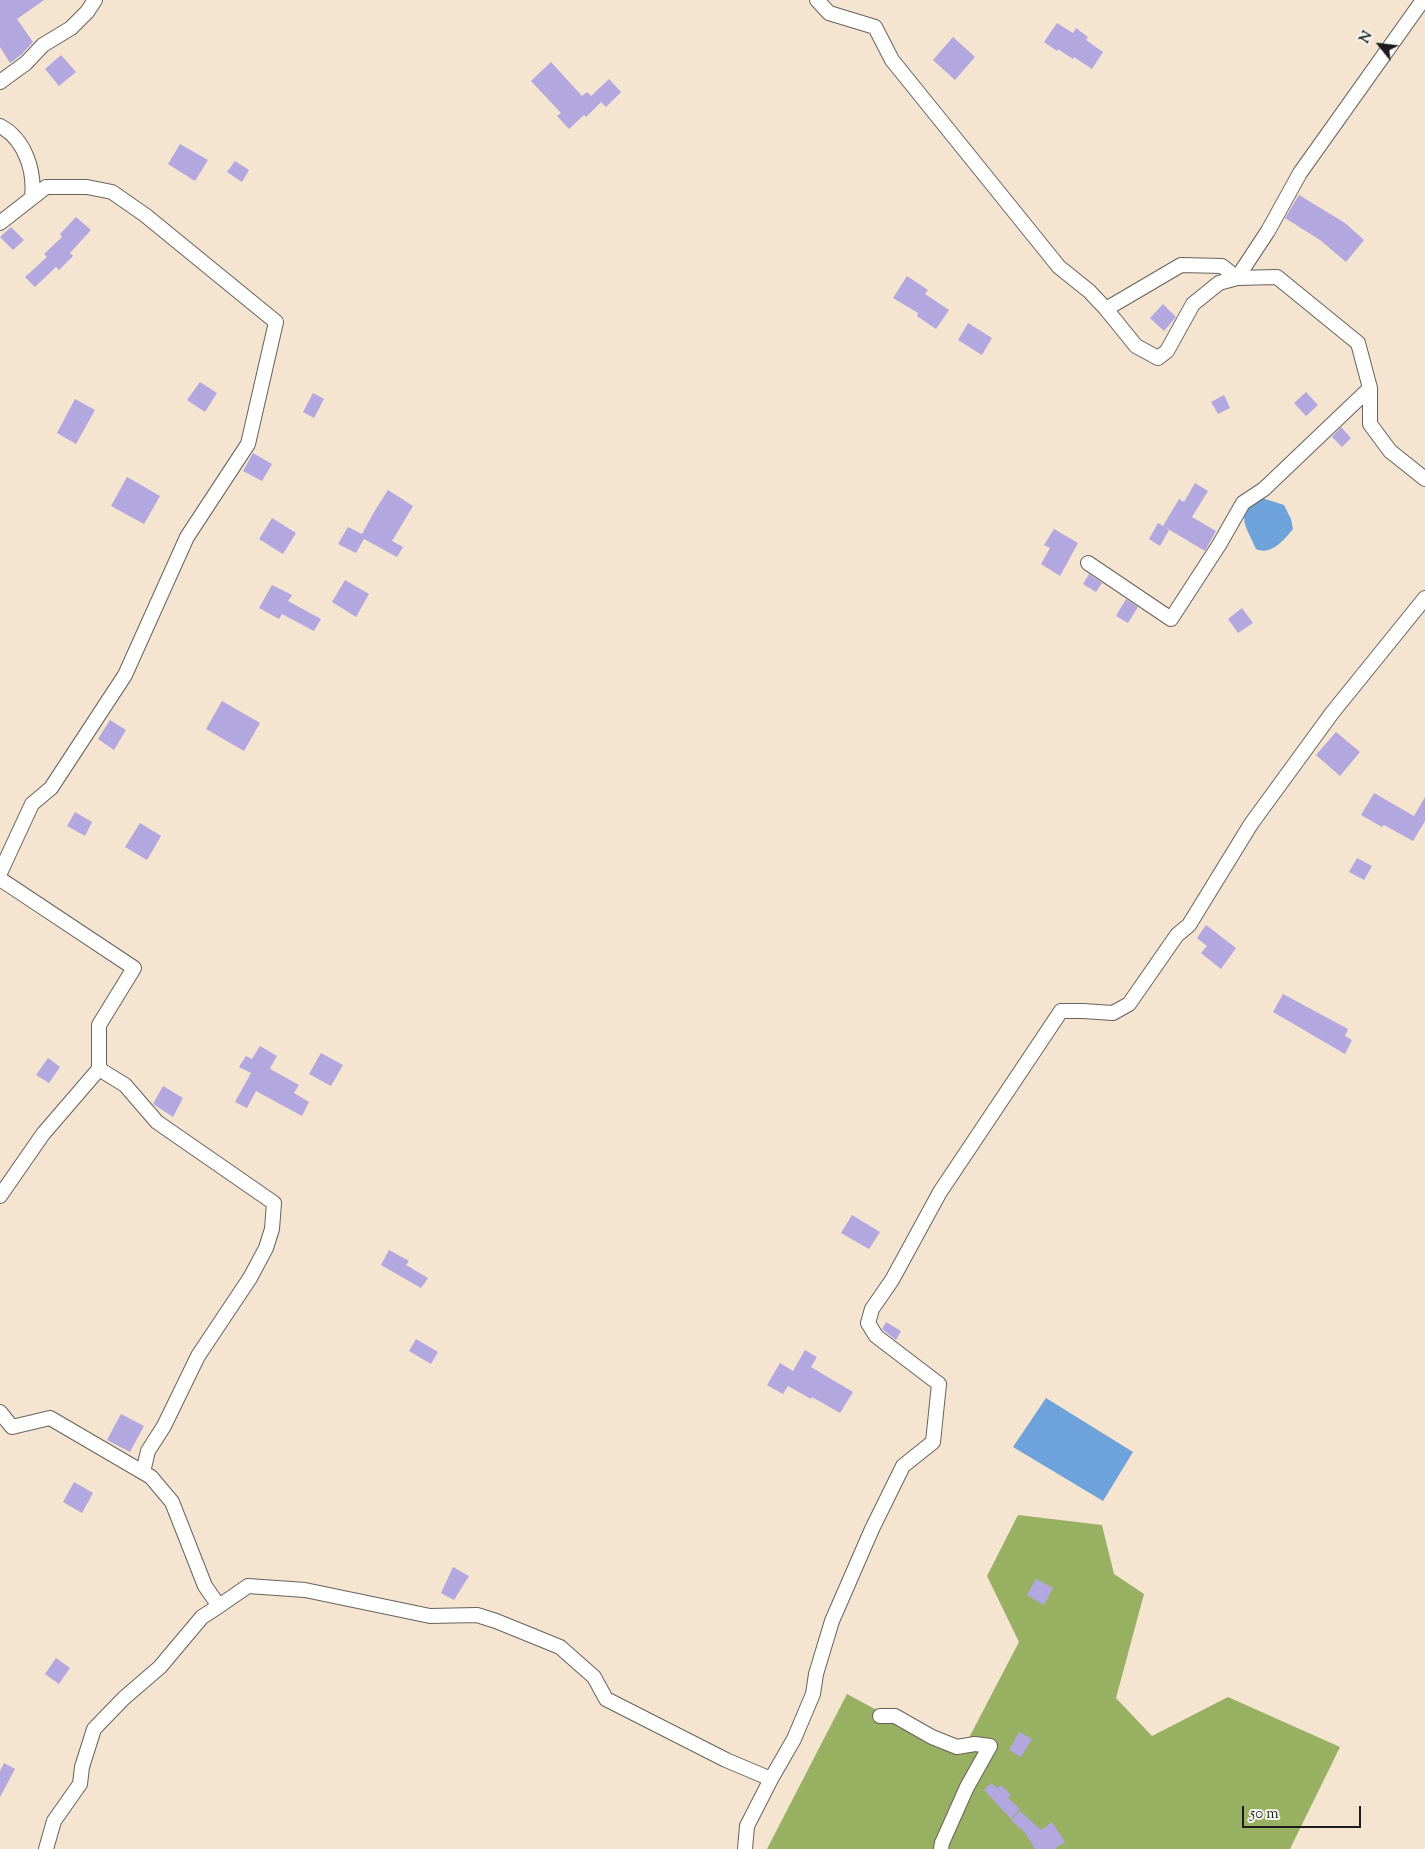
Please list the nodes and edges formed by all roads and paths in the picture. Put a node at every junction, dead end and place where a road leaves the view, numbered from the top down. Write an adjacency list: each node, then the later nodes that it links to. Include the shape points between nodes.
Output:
1 (95, 0): 4 (street, via 71,28 43,45 26,63)
2 (817, 0): 9 (street, via 829,13 875,26 892,60 1059,267)
3 (1423, 0): 8 (street, via 1300,173)
4 (0, 82)
5 (0, 126): 6 (street, via 9,131 26,155 33,185)
6 (32, 197): 7 (street); 14 (street, via 46,187 87,187 112,192 276,322 248,444 187,537 125,675 51,788 32,804)
7 (0, 223)
8 (1237, 278): 9 (street, via 1222,266 1181,265); 9 (street, via 1219,282 1193,304 1167,351 1158,358 1136,346); 10 (street, via 1277,277 1313,305 1358,343)
9 (1106, 309)
10 (1370, 388): 11 (street, via 1370,424 1390,451); 12 (street, via 1264,489 1243,503 1171,619)
11 (1425, 479)
12 (1088, 563)
13 (1425, 598): 22 (street, via 1332,713 1257,816 1189,925 1177,935 1130,1004 1113,1013 1060,1012 940,1192 892,1280 872,1309 868,1323 876,1336 939,1384 934,1442 903,1466 872,1529 832,1621 813,1694 794,1739)
14 (0, 873)
15 (0, 879): 16 (street, via 134,968 98,1025)
16 (99, 1069): 17 (street, via 43,1134); 19 (street, via 125,1085 157,1122 274,1203 272,1229 266,1248 198,1356 164,1426 148,1451)
17 (0, 1196)
18 (0, 1412): 19 (street, via 12,1427 50,1418)
19 (143, 1472): 20 (street, via 172,1502 204,1586)
20 (220, 1606): 22 (street, via 248,1586 305,1590 430,1616 477,1615 560,1648 594,1677 606,1699); 23 (street, via 202,1617 160,1666 94,1729 80,1784 54,1821)
21 (880, 1716): 25 (street, via 894,1716 957,1747 990,1746 967,1787)
22 (771, 1779): 24 (street, via 747,1826)
23 (46, 1849)
24 (745, 1849)
25 (941, 1849)

